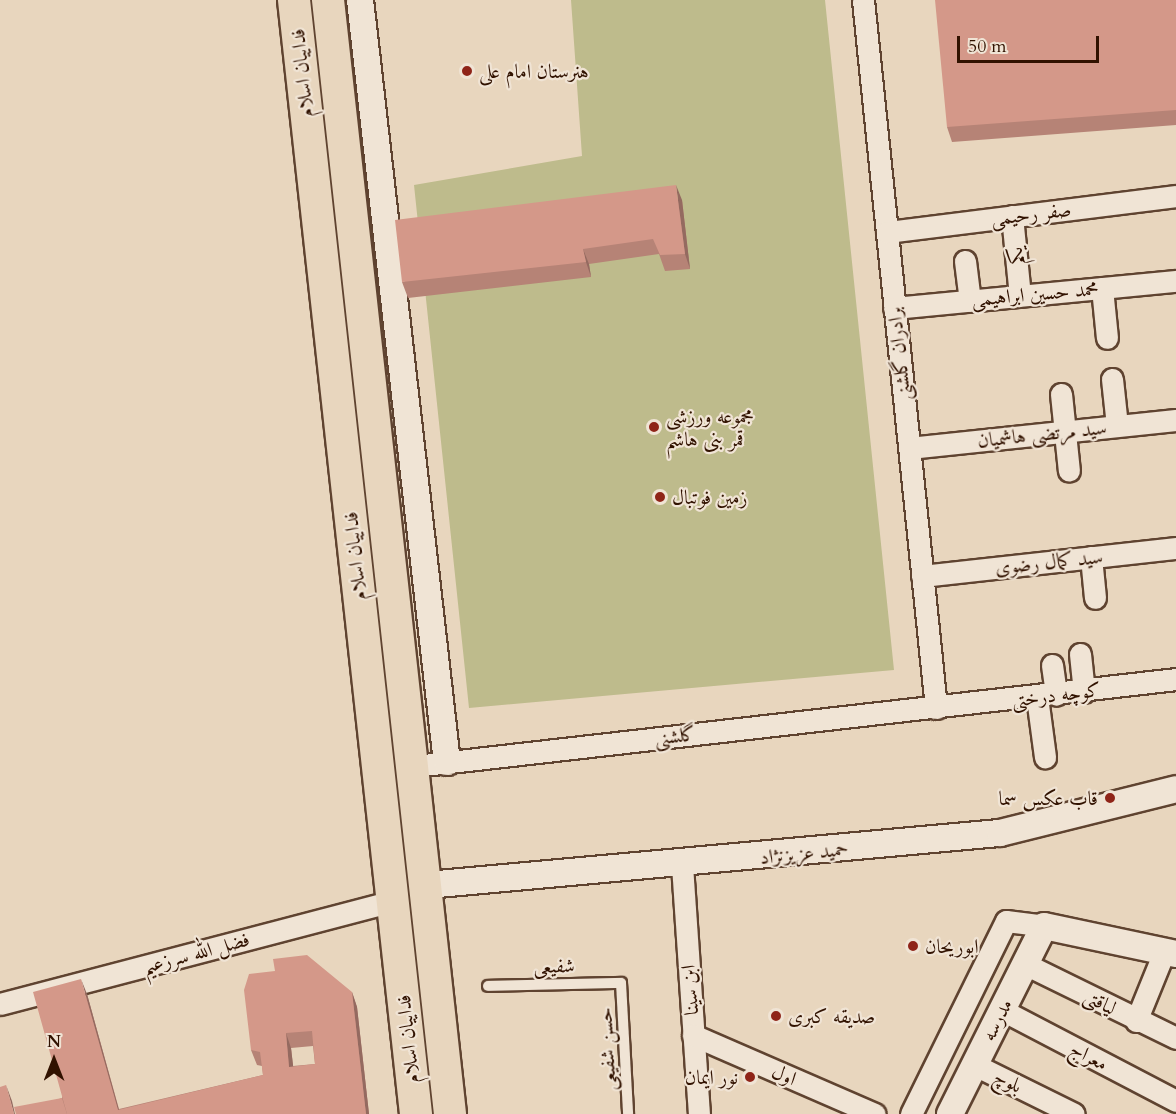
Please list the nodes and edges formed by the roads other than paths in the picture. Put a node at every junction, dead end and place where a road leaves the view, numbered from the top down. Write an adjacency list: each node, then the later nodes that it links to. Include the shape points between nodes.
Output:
1 (294, 0): 38 (main road, فداییان اسلام)
2 (327, 0): 34 (main road, فداییان اسلام)
3 (360, 0): 33 (street)
4 (863, 0): 7 (street, برادران گلشنی)
5 (1176, 196): 6 (street, صفر رحیمی)
6 (1012, 216): 7 (street, صفر رحیمی); 11 (street, یکم)
7 (887, 232): 13 (street, برادران گلشنی)
8 (965, 261): 12 (street)
9 (1176, 281): 10 (street, محمد حسین ابراهیمی)
10 (1102, 288): 11 (street, محمد حسین ابراهیمی); 14 (street)
11 (1020, 296): 12 (street, محمد حسین ابراهیمی)
12 (970, 301): 13 (street, محمد حسین ابراهیمی)
13 (894, 308): 20 (street, برادران گلشنی)
14 (1107, 338)
15 (1112, 379): 18 (street)
16 (1061, 394): 19 (street)
17 (1176, 420): 18 (street, سید مرتضی هاشمیان)
18 (1118, 426): 19 (street, سید مرتضی هاشمیان)
19 (1066, 431): 20 (street, سید مرتضی هاشمیان); 21 (street)
20 (909, 448): 24 (street, برادران گلشنی)
21 (1069, 471)
22 (1176, 548): 23 (street, سید کمال رضوی)
23 (1091, 557): 24 (street, سید کمال رضوی); 25 (street)
24 (922, 576): 31 (street, برادران گلشنی)
25 (1095, 598)
26 (1080, 654): 29 (street)
27 (1052, 665): 30 (street)
28 (1176, 679): 29 (street, کوچه درختی)
29 (1084, 692): 30 (street, کوچه درختی)
30 (1047, 696): 31 (street, کوچه درختی); 32 (street)
31 (936, 708): 33 (street, گلشنی)
32 (1045, 757)
33 (447, 762): 34 (street, گلشنی)
34 (415, 766): 37 (main road, فداییان اسلام)
35 (1176, 789): 36 (street, حمید عزیزنژاد, via 1000,833)
36 (682, 865): 37 (street, حمید عزیزنژاد); 47 (street, ابن سینا)
37 (427, 885): 51 (main road, فداییان اسلام)
38 (393, 901): 44 (street, فضل الله سرزعیم); 52 (main road, فداییان اسلام)
39 (1044, 926): 40 (street); 41 (street, مدرسه); 56 (street, via 1006,921)
40 (1170, 953): 46 (street)
41 (1025, 964): 45 (street, مدرسه); 46 (street, لیاقتی)
42 (621, 983): 43 (lane, شفیعی); 53 (lane, حسن شفیعی)
43 (488, 986)
44 (0, 1004)
45 (1002, 1010): 49 (street, مدرسه); 50 (street, معراج)
46 (1136, 1021): 48 (street, لیاقتی)
47 (693, 1035): 54 (street, ابن سینا); 55 (street, اول)
48 (1176, 1038)
49 (975, 1065): 57 (street, مدرسه); 58 (street, بلوچ)
50 (1176, 1101)
51 (450, 1112)
52 (416, 1113)
53 (628, 1114)
54 (699, 1114)
55 (875, 1114)
56 (911, 1114)
57 (950, 1114)
58 (1074, 1114)

